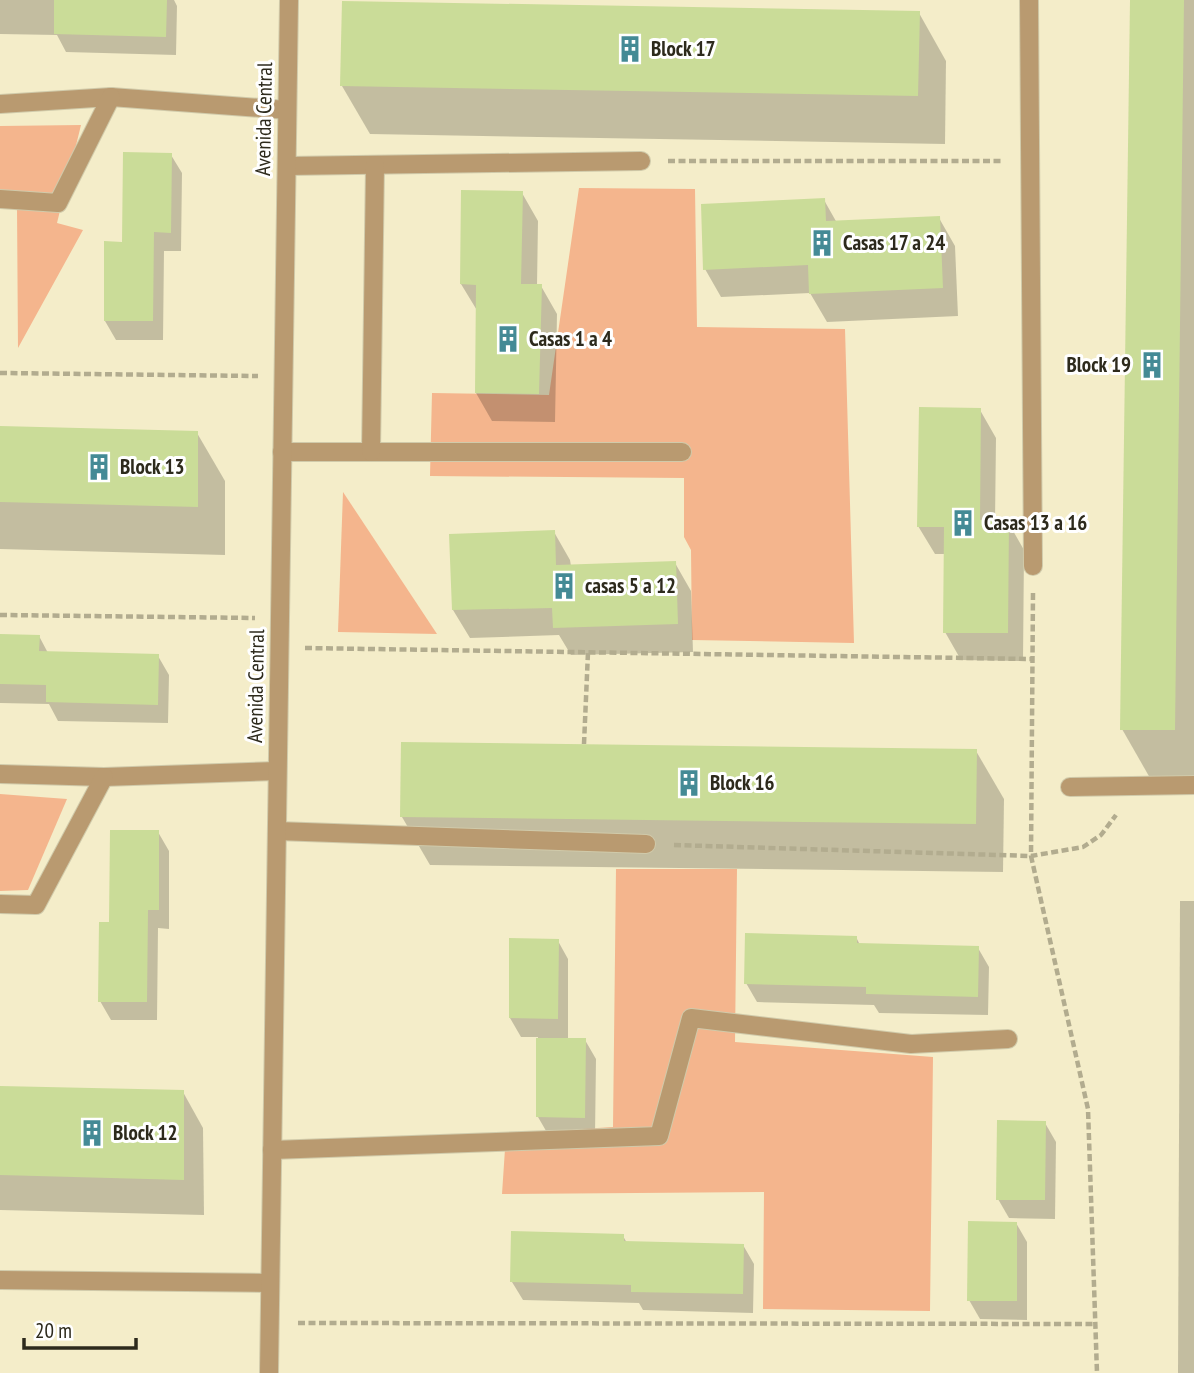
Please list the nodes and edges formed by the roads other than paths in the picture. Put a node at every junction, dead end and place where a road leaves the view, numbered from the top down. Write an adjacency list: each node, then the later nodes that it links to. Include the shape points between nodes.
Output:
1 (289, 0): 5 (street, Avenida Central)
2 (1030, 0): 13 (street)
3 (111, 96): 4 (street); 5 (street); 9 (street, via 58,203)
4 (0, 104)
5 (287, 110): 8 (street, Avenida Central)
6 (641, 161): 7 (street)
7 (376, 165): 8 (street); 11 (street)
8 (286, 166): 10 (street, Avenida Central)
9 (0, 199)
10 (282, 452): 11 (street); 14 (street, Avenida Central)
11 (371, 452): 12 (street)
12 (682, 452)
13 (1033, 566)
14 (277, 771): 16 (street); 19 (street, Avenida Central)
15 (0, 774): 16 (street)
16 (104, 777): 21 (street, via 36,905)
17 (1194, 785): 18 (street)
18 (1070, 787)
19 (276, 831): 20 (street); 23 (street, Avenida Central)
20 (646, 844)
21 (0, 904)
22 (1008, 1039): 23 (street, via 911,1044 691,1018 659,1136)
23 (272, 1150): 25 (street, Avenida Central)
24 (0, 1280): 25 (street)
25 (270, 1283): 26 (street, Avenida Central)
26 (269, 1373)

